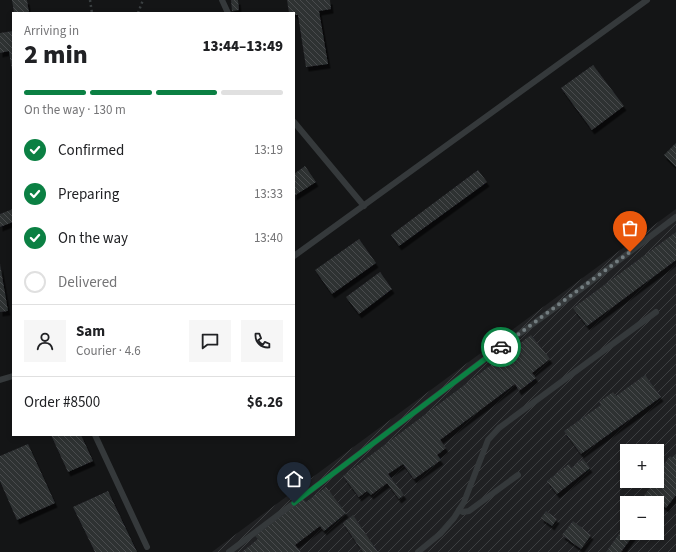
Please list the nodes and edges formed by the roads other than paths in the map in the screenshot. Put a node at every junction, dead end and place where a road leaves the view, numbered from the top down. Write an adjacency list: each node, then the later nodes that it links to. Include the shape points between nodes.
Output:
1 (222, 0): 3 (lane)
2 (647, 0): 5 (lane)
3 (228, 12)
4 (295, 123): 5 (lane)
5 (364, 206): 7 (lane)
6 (676, 217): 15 (lane)
7 (295, 255)
8 (656, 312): 13 (lane, via 499,428 488,440)
9 (12, 376): 10 (lane)
10 (0, 380)
11 (95, 436): 14 (lane)
12 (518, 475): 13 (lane, via 469,511)
13 (459, 510): 16 (lane, via 447,527)
14 (147, 547)
15 (229, 552)
16 (418, 552)

